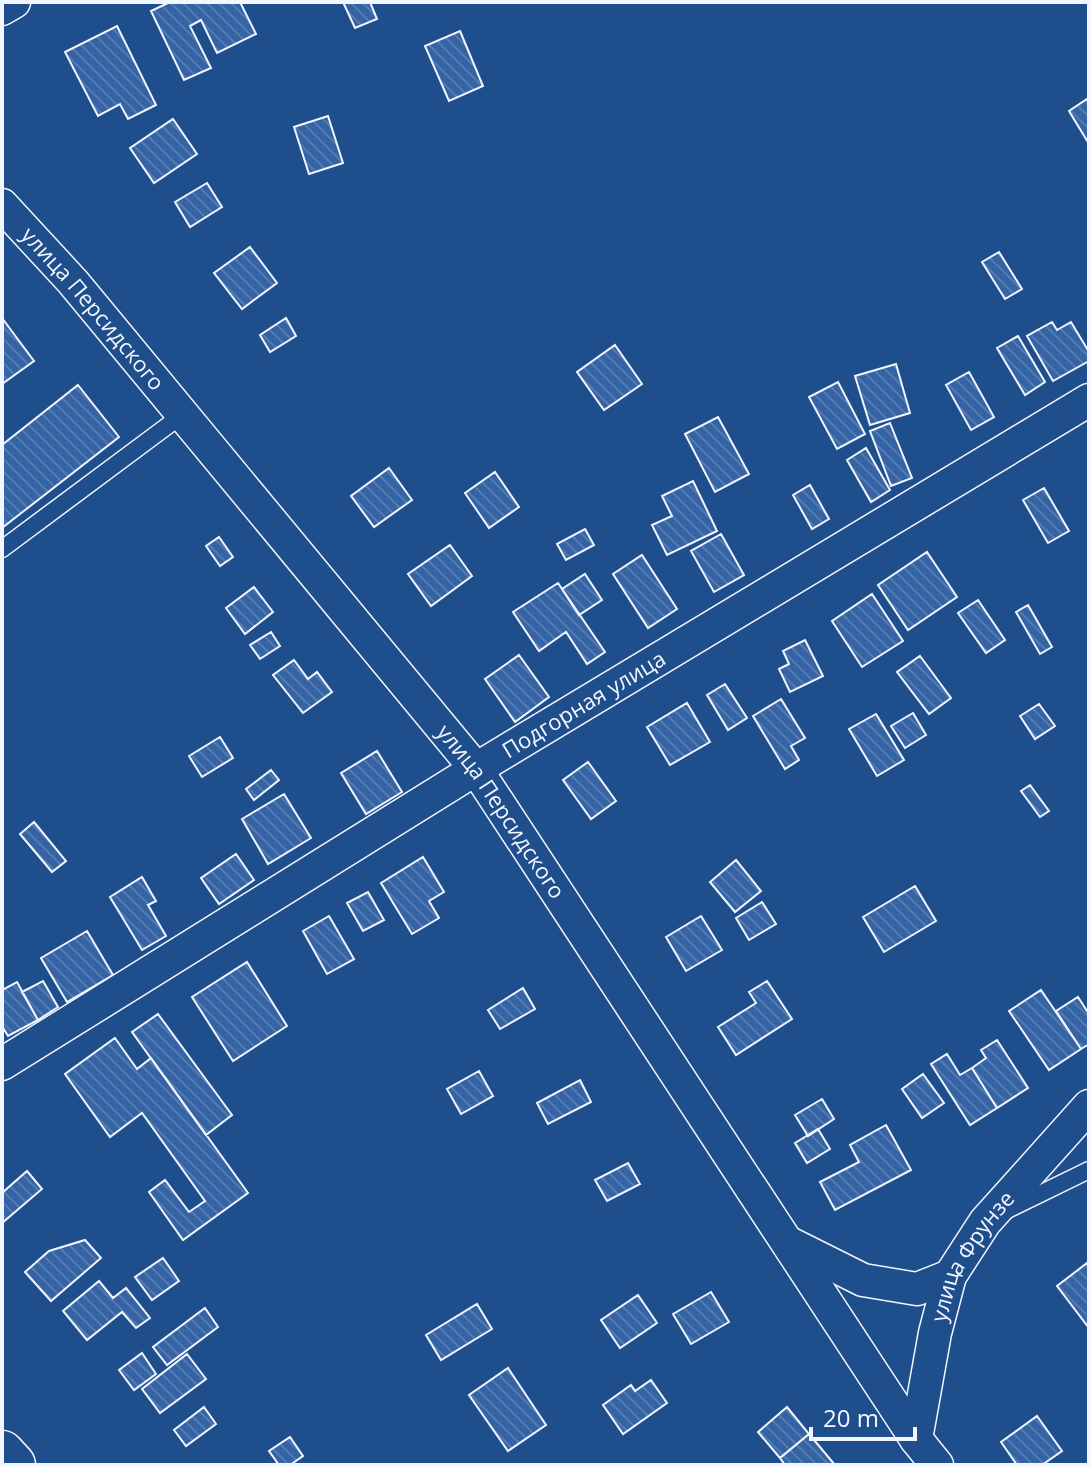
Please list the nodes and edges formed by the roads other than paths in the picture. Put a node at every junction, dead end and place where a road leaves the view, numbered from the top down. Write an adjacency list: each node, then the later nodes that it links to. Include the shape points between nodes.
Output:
1 (14, 2): 2 (street)
2 (2, 9)
3 (2, 205): 5 (street, улица Персидского)
4 (1089, 400): 7 (street, Подгорная улица)
5 (182, 415): 6 (lane); 7 (street, улица Персидского)
6 (2, 549)
7 (476, 769): 8 (street, Подгорная улица); 12 (street, улица Персидского)
8 (2, 1064)
9 (1089, 1106): 11 (street, улица Фрунзе)
10 (1089, 1170): 11 (lane)
11 (985, 1222): 13 (street, улица Фрунзе)
12 (787, 1242): 13 (street, via 863,1280 917,1289); 14 (street, улица Персидского)
13 (950, 1276): 14 (street, улица Фрунзе)
14 (916, 1439): 17 (street, улица Персидского)
15 (2, 1453): 16 (main road)
16 (13, 1465)
17 (937, 1465)

